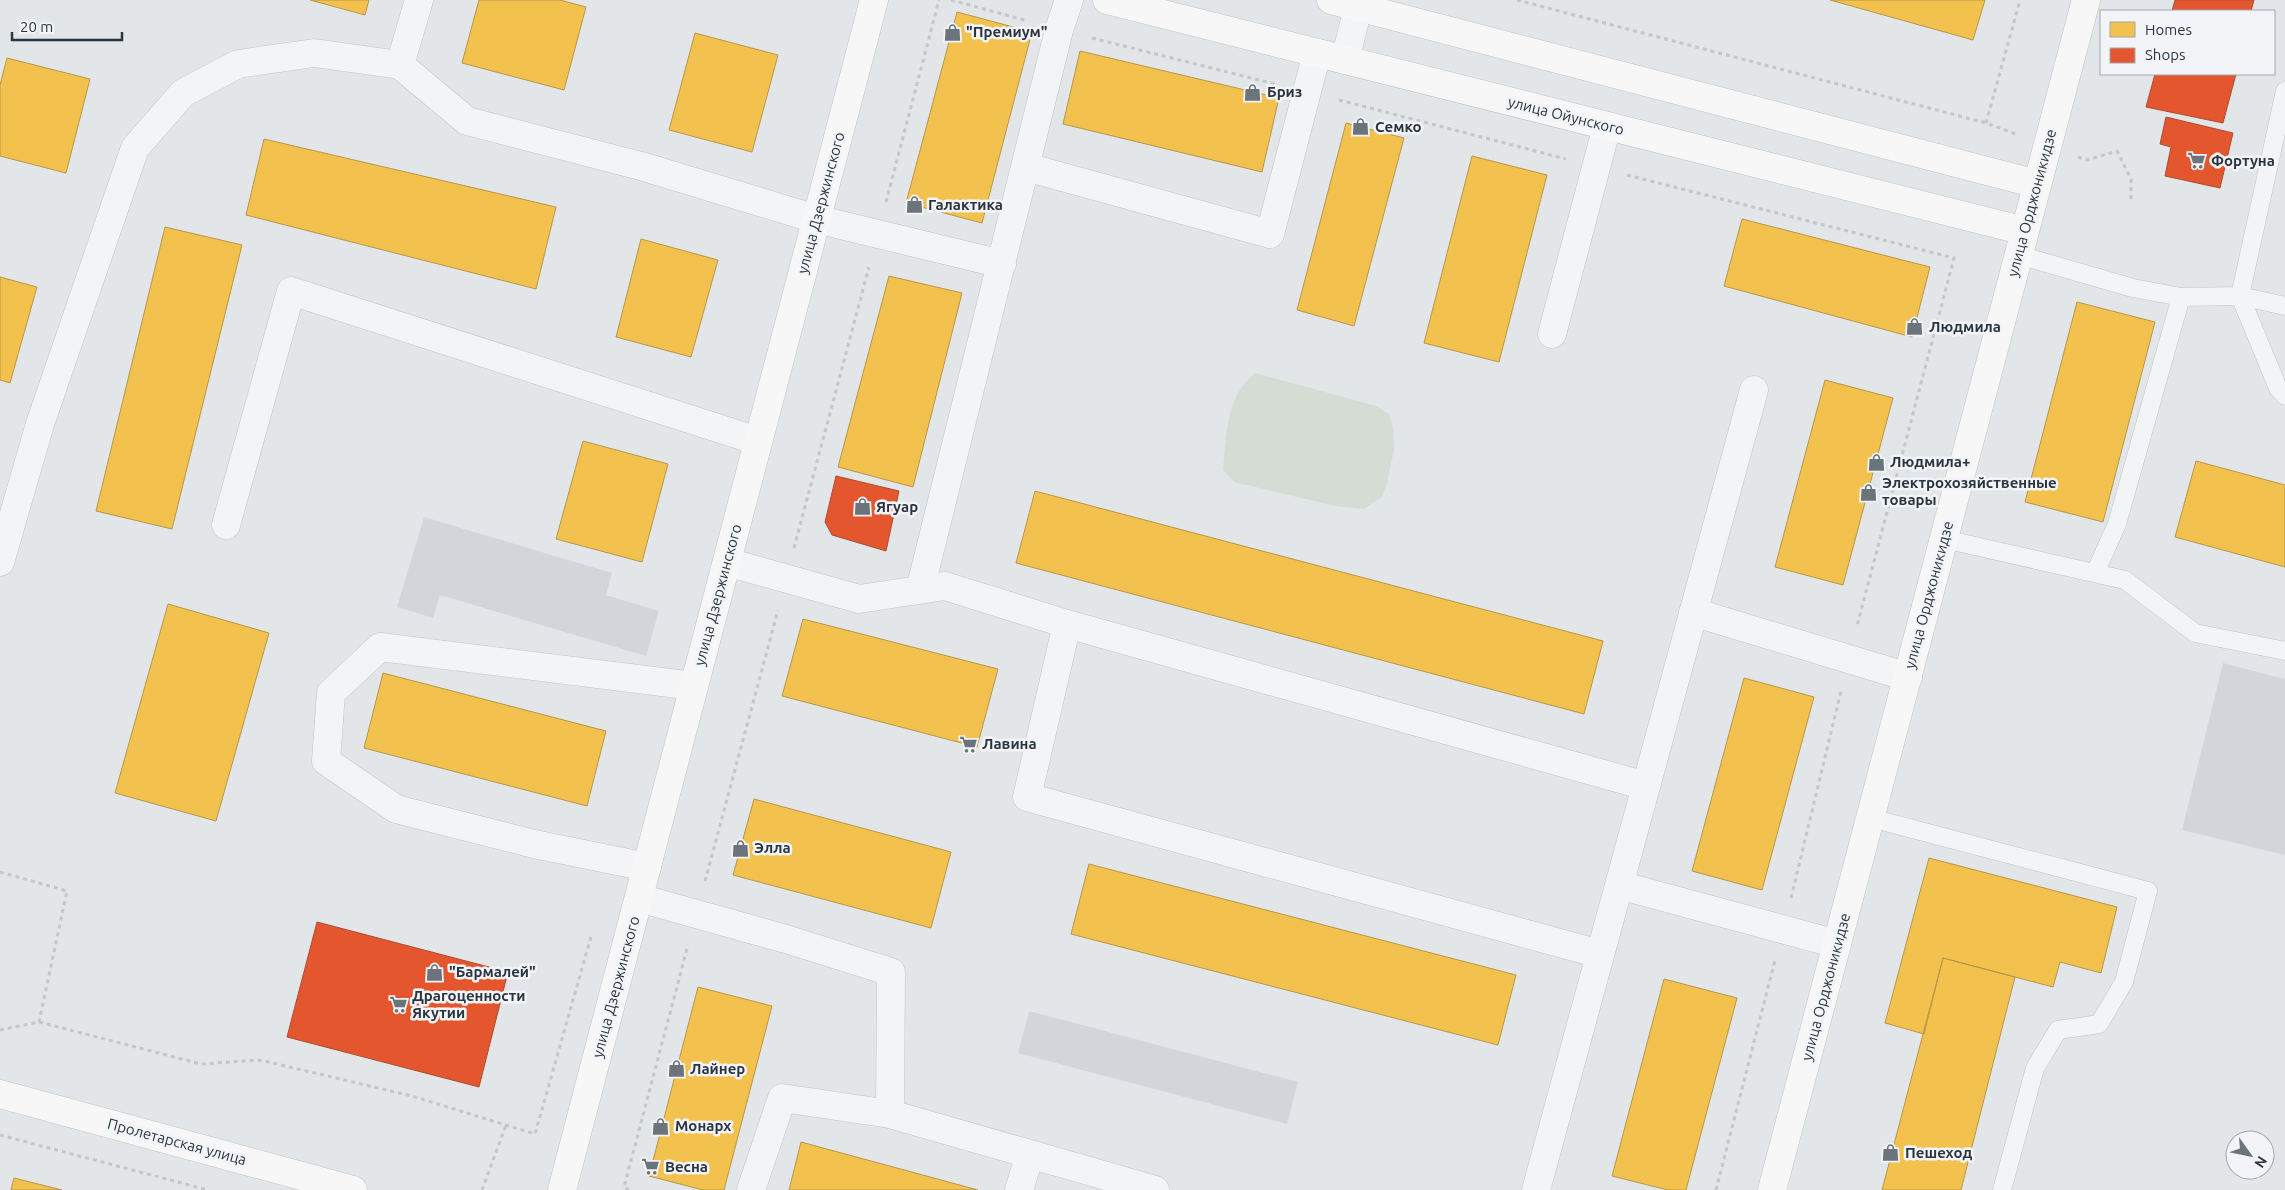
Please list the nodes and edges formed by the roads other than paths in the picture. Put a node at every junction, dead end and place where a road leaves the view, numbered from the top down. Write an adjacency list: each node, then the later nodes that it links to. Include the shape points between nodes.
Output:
1 (418, 0): 10 (street)
2 (874, 0): 15 (street, улица Дзержинского)
3 (1069, 0): 13 (street, via 1058,30)
4 (1107, 0): 8 (street, улица Ойунского)
5 (1331, 0): 7 (street)
6 (2086, 0): 14 (street, улица Орджоникидзе)
7 (1359, 4): 9 (street); 14 (street)
8 (1318, 53): 9 (street, улица Ойунского); 13 (street, via 1270,234)
9 (1345, 60): 12 (street, улица Ойунского)
10 (400, 65): 15 (street, via 467,121 641,166); 27 (street, via 314,53 238,64 183,93 135,148 40,424)
11 (2285, 92): 18 (lane)
12 (1607, 126): 16 (street, улица Ойунского); 21 (street)
13 (1026, 167): 17 (street)
14 (2037, 184): 16 (street, улица Орджоникидзе)
15 (816, 219): 17 (street); 24 (street, улица Дзержинского)
16 (2022, 243): 19 (lane, via 2133,288); 26 (street, улица Орджоникидзе)
17 (1002, 264): 30 (street)
18 (2240, 296): 19 (lane); 20 (lane); 23 (lane, via 2278,388)
19 (2181, 297): 29 (lane, via 2117,524)
20 (2285, 306)
21 (1552, 334)
22 (1754, 390): 31 (street)
23 (2285, 396)
24 (758, 441): 25 (street, via 291,291); 28 (street, улица Дзержинского)
25 (226, 525)
26 (1944, 539): 29 (lane); 34 (street, улица Орджоникидзе)
27 (0, 562)
28 (727, 562): 30 (street, via 859,599); 35 (street, улица Дзержинского)
29 (2095, 573): 33 (lane, via 2125,580 2195,633)
30 (920, 590): 32 (street, via 945,586)
31 (1693, 612): 34 (street); 36 (street)
32 (1067, 624): 36 (street); 42 (street, via 1027,797)
33 (2285, 651)
34 (1908, 677): 37 (street, улица Орджоникидзе)
35 (694, 686): 38 (street, улица Дзержинского); 38 (street, via 380,647 332,693 326,761 396,809 534,844)
36 (1646, 786): 39 (street)
37 (1871, 818): 41 (street, улица Орджоникидзе); 53 (lane, via 2148,891 2124,982 2099,1024 2058,1030 2035,1068)
38 (647, 867): 40 (street, улица Дзержинского)
39 (1619, 885): 41 (street); 42 (street)
40 (639, 898): 44 (street, via 890,972); 47 (street, улица Дзержинского)
41 (1837, 944): 52 (street, улица Орджоникидзе)
42 (1600, 954): 51 (street)
43 (0, 1094): 46 (street, Пролетарская улица)
44 (890, 1114): 45 (street); 48 (street, via 782,1098)
45 (1030, 1154): 49 (street); 50 (street)
46 (353, 1190)
47 (562, 1190)
48 (751, 1190)
49 (1019, 1190)
50 (1155, 1190)
51 (1536, 1190)
52 (1772, 1190)
53 (2002, 1190)

